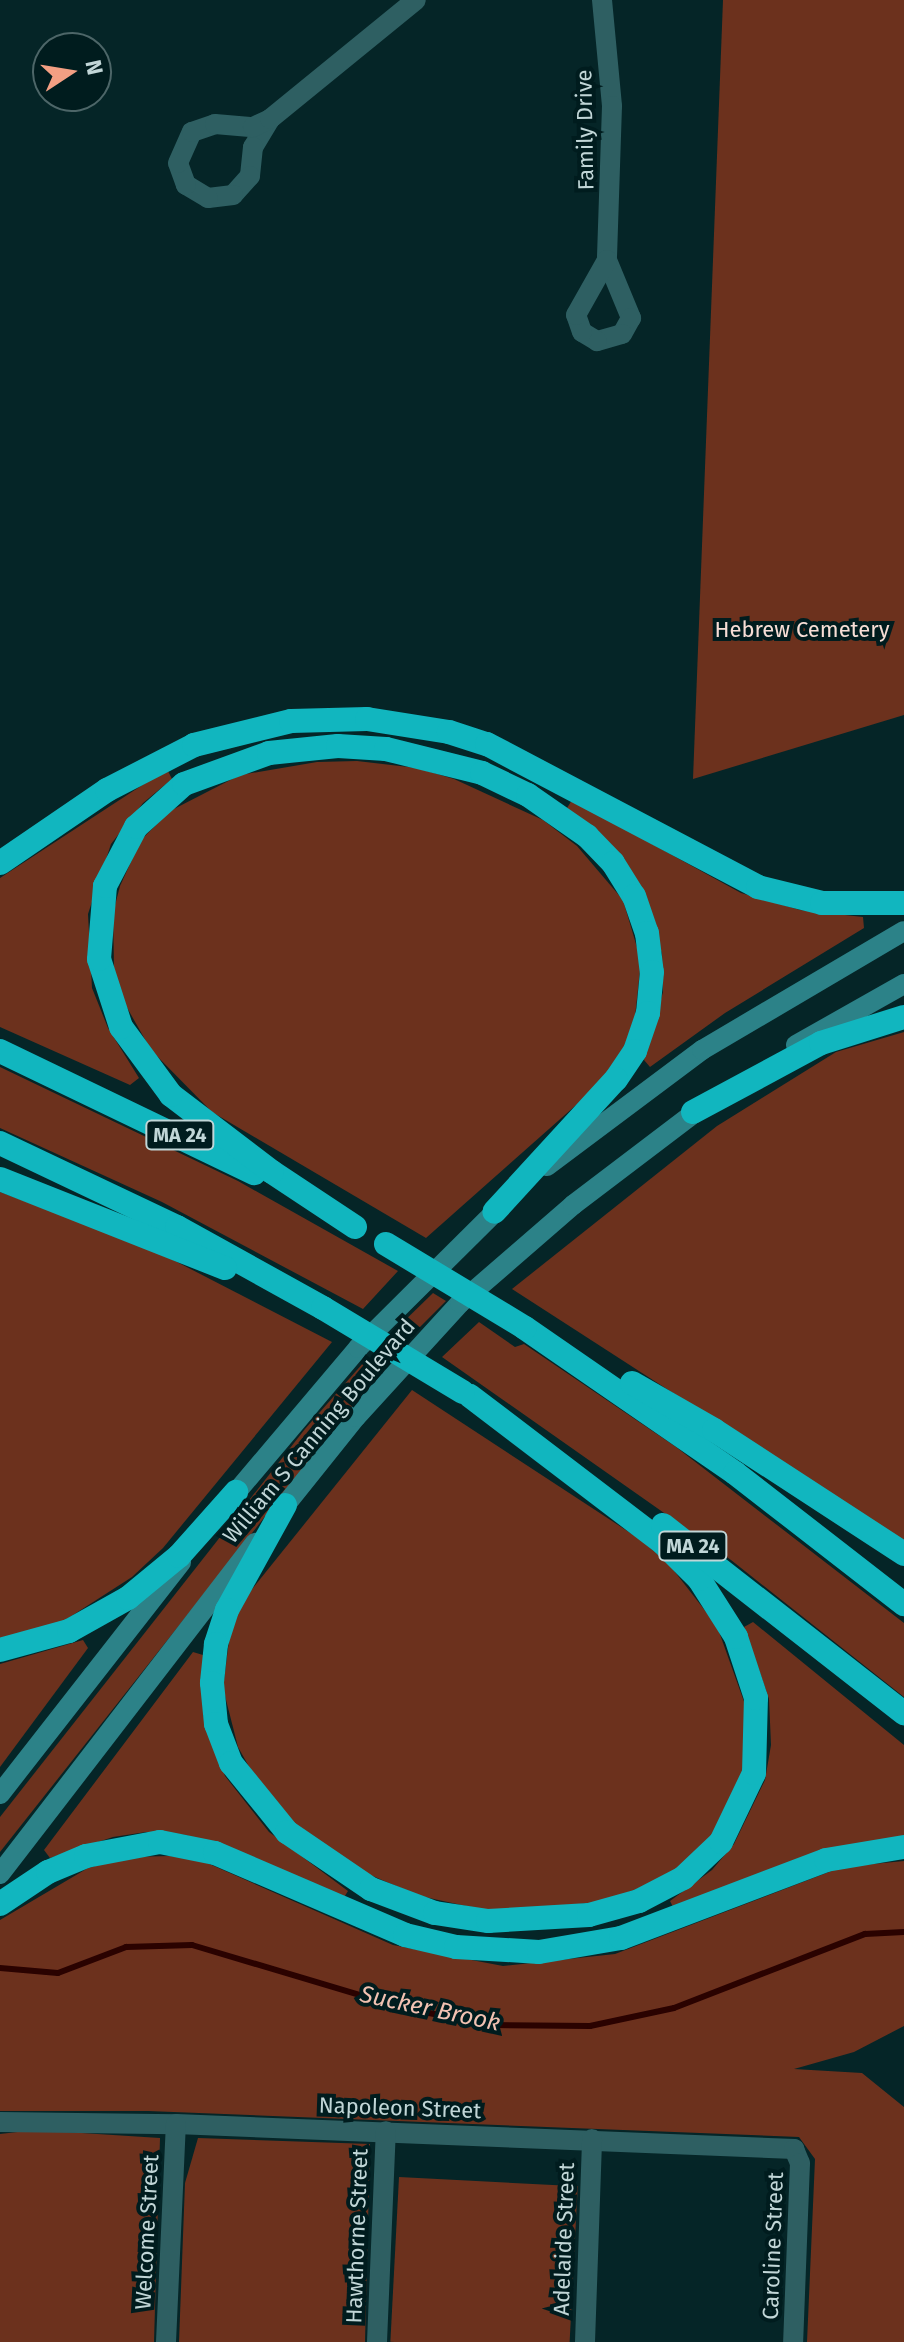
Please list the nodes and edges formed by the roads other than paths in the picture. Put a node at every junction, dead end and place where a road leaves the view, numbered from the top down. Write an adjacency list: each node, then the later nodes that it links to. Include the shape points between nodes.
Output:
1 (416, 0): 3 (street)
2 (602, 0): 4 (street, Family Drive, via 612,106)
3 (270, 119): 3 (street, via 239,130 215,124 192,132 178,163 186,185 208,198 233,195 243,187 258,134)
4 (607, 260)
5 (0, 863): 6 (highway, via 107,790 194,745 291,721 367,719 487,744 758,887 822,903)
6 (904, 903)
7 (904, 931): 14 (main road, William S Canning Boulevard, via 702,1050 610,1116)
8 (904, 984): 11 (main road, William S Canning Boulevard)
9 (904, 1017): 11 (highway, via 821,1043)
10 (0, 1051): 15 (highway, MA 24, via 157,1124)
11 (693, 1112): 20 (main road, William S Canning Boulevard, via 460,1303 382,1386)
12 (0, 1143): 16 (highway, MA 24, via 177,1227)
13 (0, 1179): 16 (highway)
14 (494, 1212): 15 (highway, via 635,1051 648,1013 652,972 647,933 634,896 587,836 528,795 482,773 386,749 338,746 269,753 184,784 149,811 123,844 99,910 103,983 132,1046 171,1095); 19 (main road, William S Canning Boulevard, via 358,1348)
15 (355, 1227): 17 (highway, MA 24, bridge)
16 (316, 1304): 18 (highway, MA 24, bridge)
17 (549, 1343): 21 (highway, via 679,1408); 22 (highway, MA 24, via 735,1473)
18 (466, 1394): 20 (highway, via 676,1554 718,1607 744,1656 760,1723 750,1785 721,1842 672,1885 639,1901 563,1919 461,1918 414,1906 349,1877 269,1815 222,1743 213,1703 213,1663 227,1610); 24 (highway, MA 24, via 691,1544)
19 (236, 1492): 23 (highway, via 179,1556 128,1598 69,1631); 25 (main road, William S Canning Boulevard)
20 (285, 1505): 27 (main road, William S Canning Boulevard)
21 (904, 1554)
22 (904, 1604)
23 (0, 1650)
24 (904, 1713)
25 (0, 1794)
26 (904, 1847): 28 (highway, via 826,1860 621,1938 539,1952 484,1951 405,1935 215,1853 160,1842 86,1856 48,1872)
27 (0, 1874)
28 (0, 1904)
29 (0, 2122): 30 (street, Napoleon Street)
30 (176, 2124): 31 (street, Napoleon Street); 34 (street, Welcome Street)
31 (386, 2131): 32 (street, Napoleon Street); 35 (street, Hawthorne Street)
32 (592, 2139): 33 (street, Napoleon Street); 36 (street, Adelaide Street)
33 (798, 2151): 37 (street, Caroline Street)
34 (166, 2342)
35 (377, 2342)
36 (585, 2342)
37 (793, 2342)

